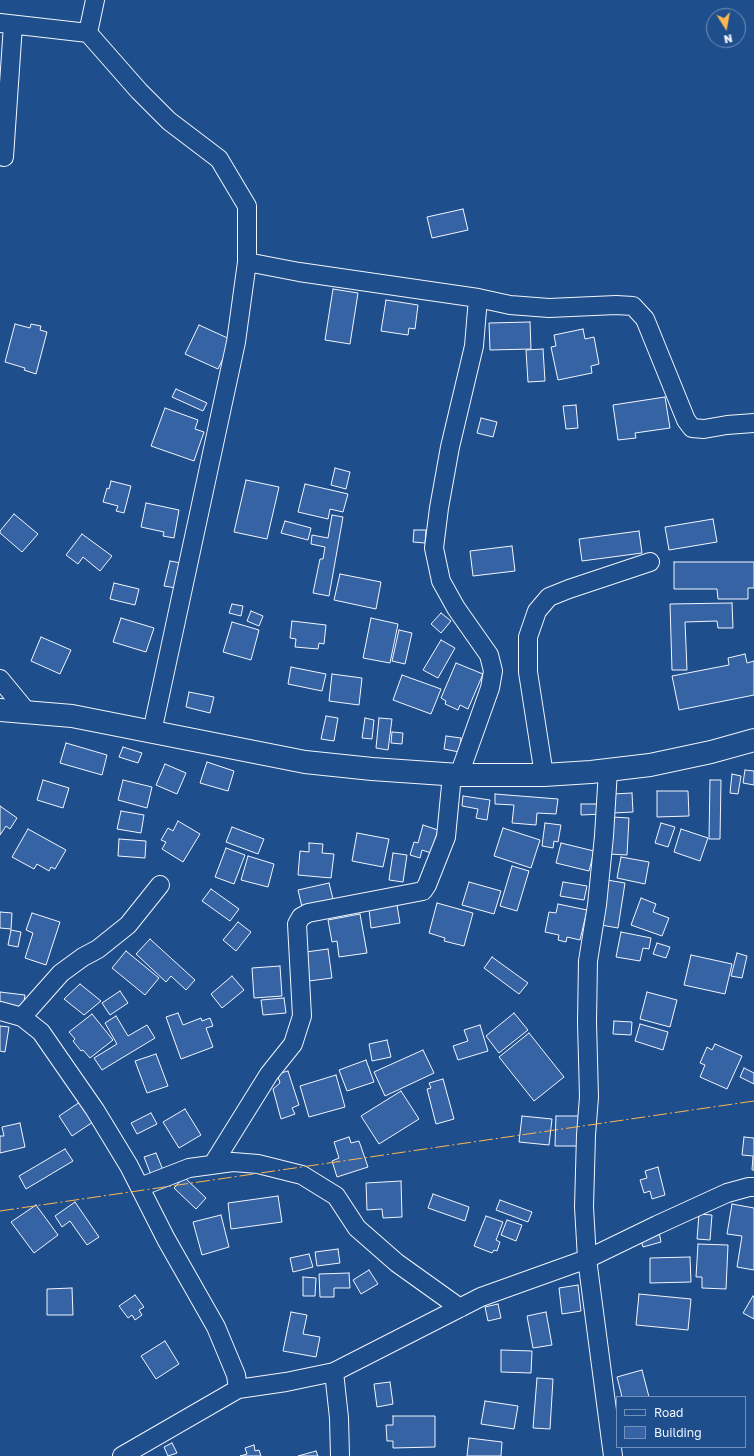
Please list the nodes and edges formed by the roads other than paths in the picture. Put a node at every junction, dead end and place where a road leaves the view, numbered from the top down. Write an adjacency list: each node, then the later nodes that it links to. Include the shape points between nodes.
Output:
1 (95, 0): 3 (street)
2 (6, 24): 3 (street); 4 (street)
3 (88, 33): 5 (street, via 139,91 169,120 219,159 247,206)
4 (4, 157)
5 (247, 262): 6 (street); 12 (street, via 236,342)
6 (478, 298): 7 (street, via 510,305 549,308 633,306 645,319 686,420 692,428); 15 (street, via 474,346 450,447 434,548 441,582 489,655 493,671 490,688)
7 (754, 423)
8 (650, 562): 16 (street, via 550,597 537,611 528,637 528,672)
9 (0, 679): 11 (street)
10 (0, 710): 11 (main road)
11 (28, 713): 12 (main road, via 72,716)
12 (152, 732): 15 (main road, via 306,762)
13 (754, 740): 14 (main road, via 650,765)
14 (608, 770): 16 (main road); 23 (street, via 597,905 588,961 586,1022 589,1097 584,1206)
15 (456, 775): 16 (main road); 20 (street, via 446,837 428,885 423,891 308,913 301,917 297,924 302,1016 293,1044 269,1074)
16 (544, 775)
17 (160, 885): 19 (street, via 128,925 98,949 61,973)
18 (0, 1011): 19 (street)
19 (22, 1017): 21 (street, via 40,1032 90,1103)
20 (213, 1164): 21 (street, via 189,1168); 24 (street, via 258,1164 302,1175 336,1196 357,1228 397,1263)
21 (140, 1187): 26 (street, via 216,1327 236,1375)
22 (754, 1187): 23 (street, via 727,1193)
23 (587, 1259): 24 (street, via 481,1297); 29 (street)
24 (460, 1308): 25 (street)
25 (334, 1372): 26 (street); 28 (street)
26 (238, 1390): 27 (street)
27 (122, 1456)
28 (340, 1456)
29 (613, 1456)

